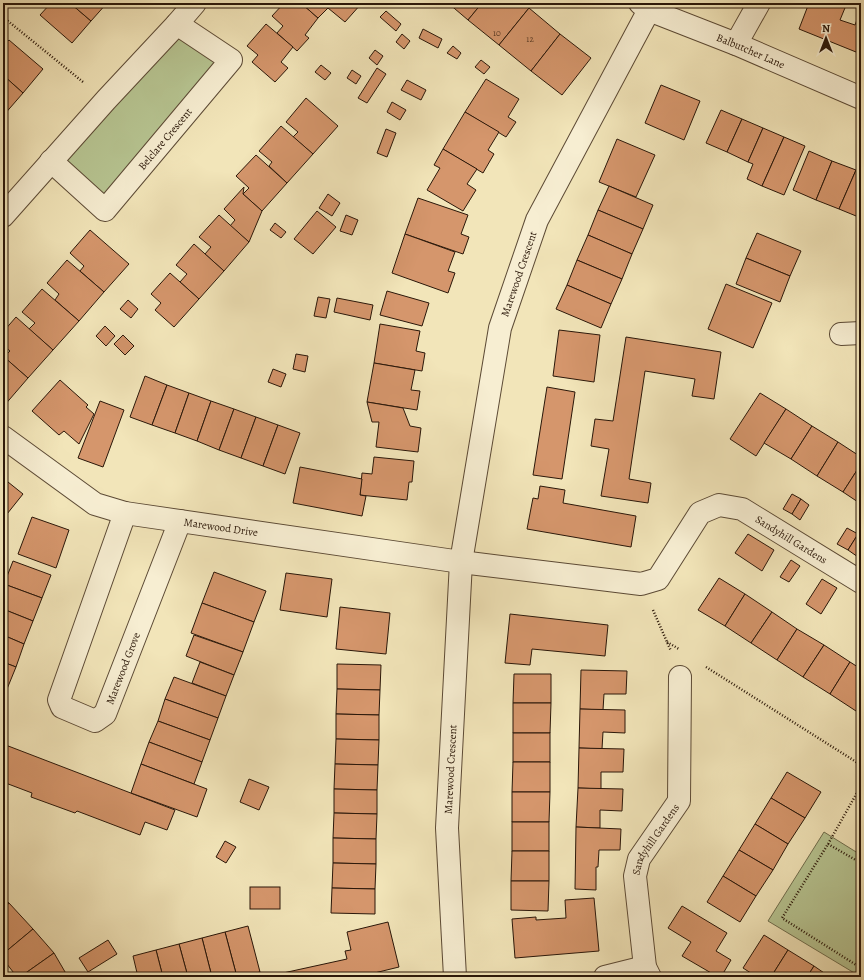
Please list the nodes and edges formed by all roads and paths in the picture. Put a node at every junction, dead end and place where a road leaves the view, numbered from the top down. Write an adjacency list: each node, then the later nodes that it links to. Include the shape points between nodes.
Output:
1 (195, 3): 5 (street)
2 (759, 3): 6 (street)
3 (645, 7): 6 (street, Balbutcher Lane); 14 (street, Marewood Crescent, via 540,213 500,328)
4 (3, 17): 8 (path)
5 (177, 24): 8 (street); 9 (street, Belclare Crescent, via 231,60 104,210)
6 (736, 44): 7 (street, Balbutcher Lane)
7 (861, 98)
8 (106, 100): 9 (street)
9 (51, 161): 10 (street)
10 (3, 216)
11 (3, 437): 12 (street, Marewood Drive, via 95,504)
12 (125, 513): 13 (street, Marewood Drive); 13 (street, Marewood Grove, via 60,700 62,707 95,721 106,714)
13 (180, 521): 14 (street, Marewood Drive)
14 (461, 562): 16 (street); 27 (street, Marewood Crescent, via 447,828)
15 (861, 582): 16 (street, Sandyhill Gardens, via 742,509 719,505 700,513 658,579)
16 (641, 584): 17 (path)
17 (667, 642): 18 (path); 20 (path)
18 (681, 650)
19 (701, 663): 21 (path)
20 (680, 677): 26 (street, Sandyhill Gardens, via 678,801 639,859 635,876)
21 (861, 765)
22 (861, 770): 23 (path, via 858,791)
23 (828, 844): 24 (path); 25 (path, via 782,918)
24 (861, 863)
25 (861, 968)
26 (647, 972): 28 (street)
27 (455, 977)
28 (605, 977)

